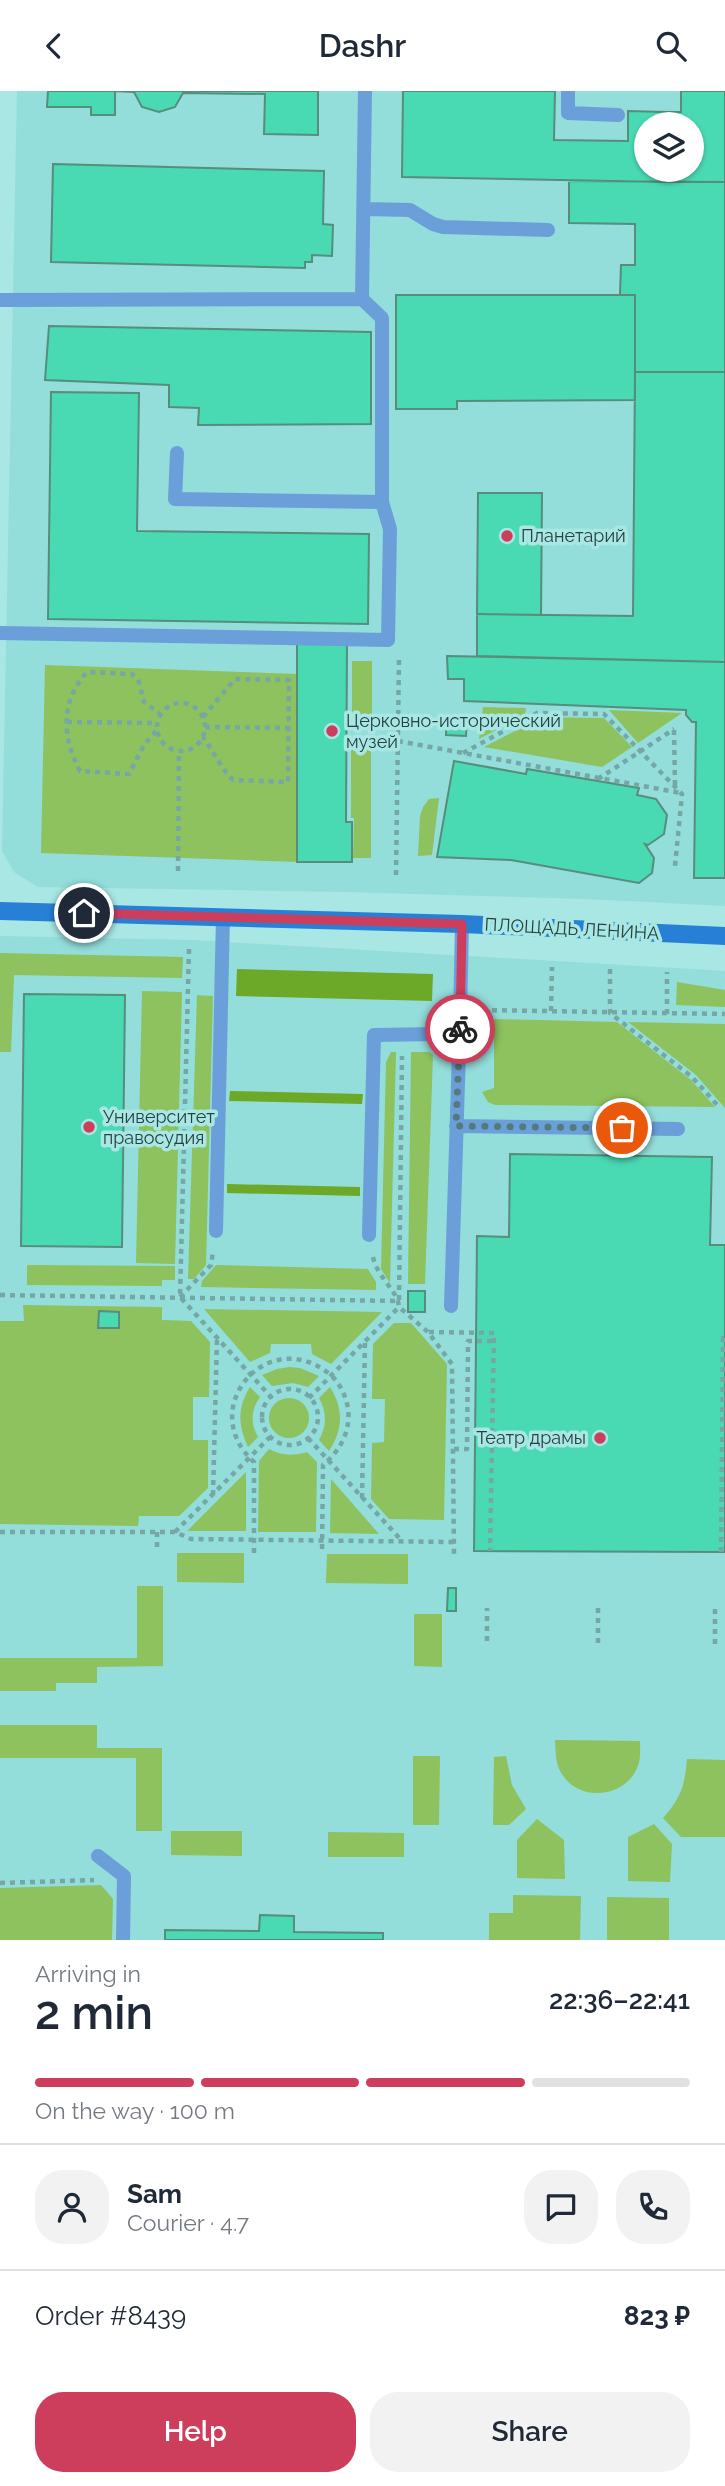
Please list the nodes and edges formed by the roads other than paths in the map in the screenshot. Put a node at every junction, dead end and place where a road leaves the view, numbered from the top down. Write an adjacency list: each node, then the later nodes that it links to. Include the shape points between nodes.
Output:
1 (365, 91): 4 (lane)
2 (568, 91): 3 (lane, via 568,114)
3 (618, 114)
4 (363, 209): 5 (lane, via 410,210 443,227); 6 (lane)
5 (548, 230)
6 (362, 299): 7 (lane); 9 (lane, via 382,318)
7 (0, 300)
8 (177, 453): 9 (lane, via 175,499)
9 (382, 502): 10 (lane, via 390,530 388,640)
10 (0, 633)
11 (0, 911): 12 (street, ПЛОЩАДЬ ЛЕНИНА)
12 (223, 916): 13 (street, ПЛОЩАДЬ ЛЕНИНА); 18 (lane)
13 (462, 924): 14 (street, ПЛОЩАДЬ ЛЕНИНА); 15 (lane)
14 (725, 936)
15 (460, 1015): 16 (lane); 19 (lane, via 438,1034 374,1035)
16 (456, 1126): 17 (lane); 20 (lane)
17 (678, 1129)
18 (216, 1231)
19 (369, 1235)
20 (451, 1306)
21 (98, 1856): 22 (lane, via 124,1876)
22 (123, 1940)

